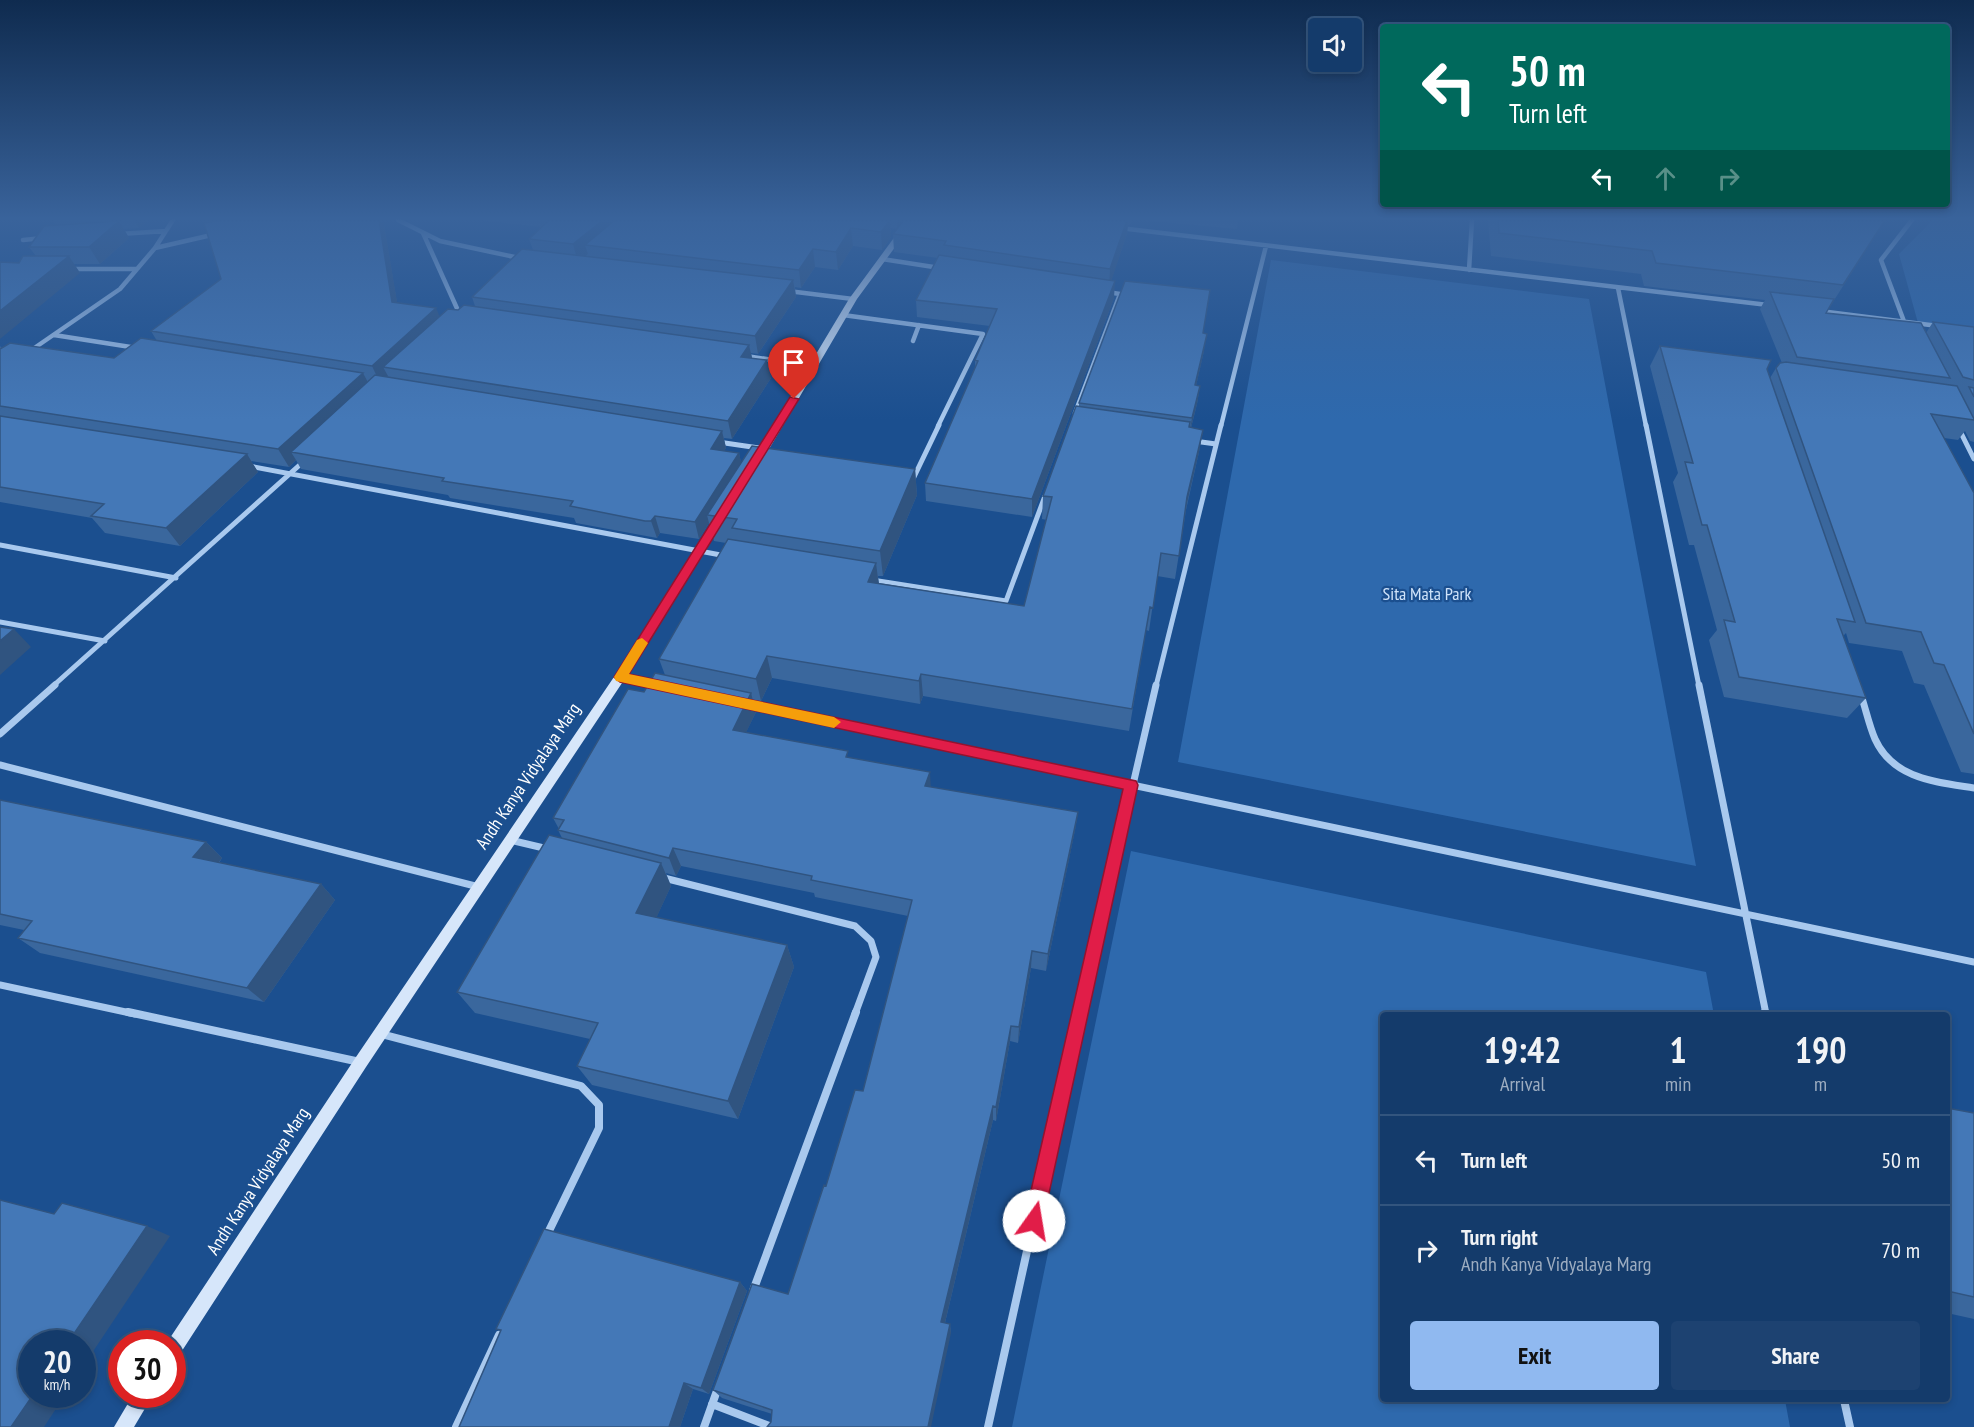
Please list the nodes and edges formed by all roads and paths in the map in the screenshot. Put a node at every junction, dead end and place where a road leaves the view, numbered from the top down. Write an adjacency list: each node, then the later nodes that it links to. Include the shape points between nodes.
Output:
1 (122, 287): 22 (street)
2 (447, 287): 15 (street)
3 (862, 287): 10 (street)
4 (1256, 287): 32 (street)
5 (1606, 287): 7 (street)
6 (1891, 287): 17 (street)
7 (1618, 288): 11 (street); 61 (street)
8 (782, 291): 10 (street)
9 (1097, 291): 29 (street, via 1120,294)
10 (853, 299): 14 (street)
11 (1772, 306)
12 (468, 309): 15 (street)
13 (1808, 310): 17 (street)
14 (843, 315): 19 (street); 27 (street)
15 (460, 316): 16 (street); 18 (street)
16 (472, 318)
17 (1903, 321): 20 (street); 21 (street)
18 (452, 324)
19 (919, 325): 23 (street); 39 (street, via 983,334 912,479)
20 (1941, 326)
21 (1908, 331)
22 (54, 335): 24 (street); 25 (street)
23 (913, 340)
24 (148, 350)
25 (27, 353)
26 (743, 356): 27 (street)
27 (813, 366): 33 (street)
28 (1954, 421): 35 (street)
29 (1071, 424)
30 (707, 440): 33 (street)
31 (1183, 440): 32 (street)
32 (1216, 444): 55 (street)
33 (770, 451): 37 (street)
34 (308, 457): 38 (street)
35 (1974, 459)
36 (245, 465): 38 (street)
37 (752, 468)
38 (291, 472): 43 (street); 45 (street)
39 (901, 477)
40 (1047, 490): 46 (street, via 1006,601)
41 (729, 506): 43 (street, Andh Kanya Vidyalaya Marg)
42 (0, 545): 45 (street)
43 (699, 552): 44 (street); 49 (street, Andh Kanya Vidyalaya Marg)
44 (734, 558)
45 (176, 578): 48 (street)
46 (864, 579)
47 (0, 622): 48 (street)
48 (105, 641): 53 (street)
49 (620, 677): 50 (street); 57 (street, Andh Kanya Vidyalaya Marg)
50 (667, 687)
51 (1860, 690): 56 (street, via 1878,747 1895,765 1916,777)
52 (736, 702): 55 (street)
53 (0, 734)
54 (0, 765): 60 (street)
55 (1131, 785): 61 (street); 79 (street)
56 (1974, 788)
57 (510, 840): 58 (street); 60 (street, Andh Kanya Vidyalaya Marg)
58 (556, 851)
59 (648, 874): 68 (street, via 855,926 871,941 876,957)
60 (479, 887): 65 (street, Andh Kanya Vidyalaya Marg)
61 (1745, 914): 62 (street); 64 (street)
62 (1974, 962)
63 (0, 985): 66 (street)
64 (1765, 1012)
65 (380, 1034): 66 (street, Andh Kanya Vidyalaya Marg); 67 (street, via 581,1086 599,1106 599,1128)
66 (361, 1062): 69 (street, Andh Kanya Vidyalaya Marg)
67 (543, 1245)
68 (748, 1304)
69 (186, 1330)
70 (502, 1331): 76 (street)
71 (724, 1371): 73 (street)
72 (1844, 1402): 80 (street)
73 (712, 1404): 77 (street); 78 (street)
74 (135, 1408): 75 (street)
75 (123, 1427)
76 (456, 1427)
77 (704, 1427)
78 (772, 1427)
79 (988, 1427)
80 (1850, 1427)

